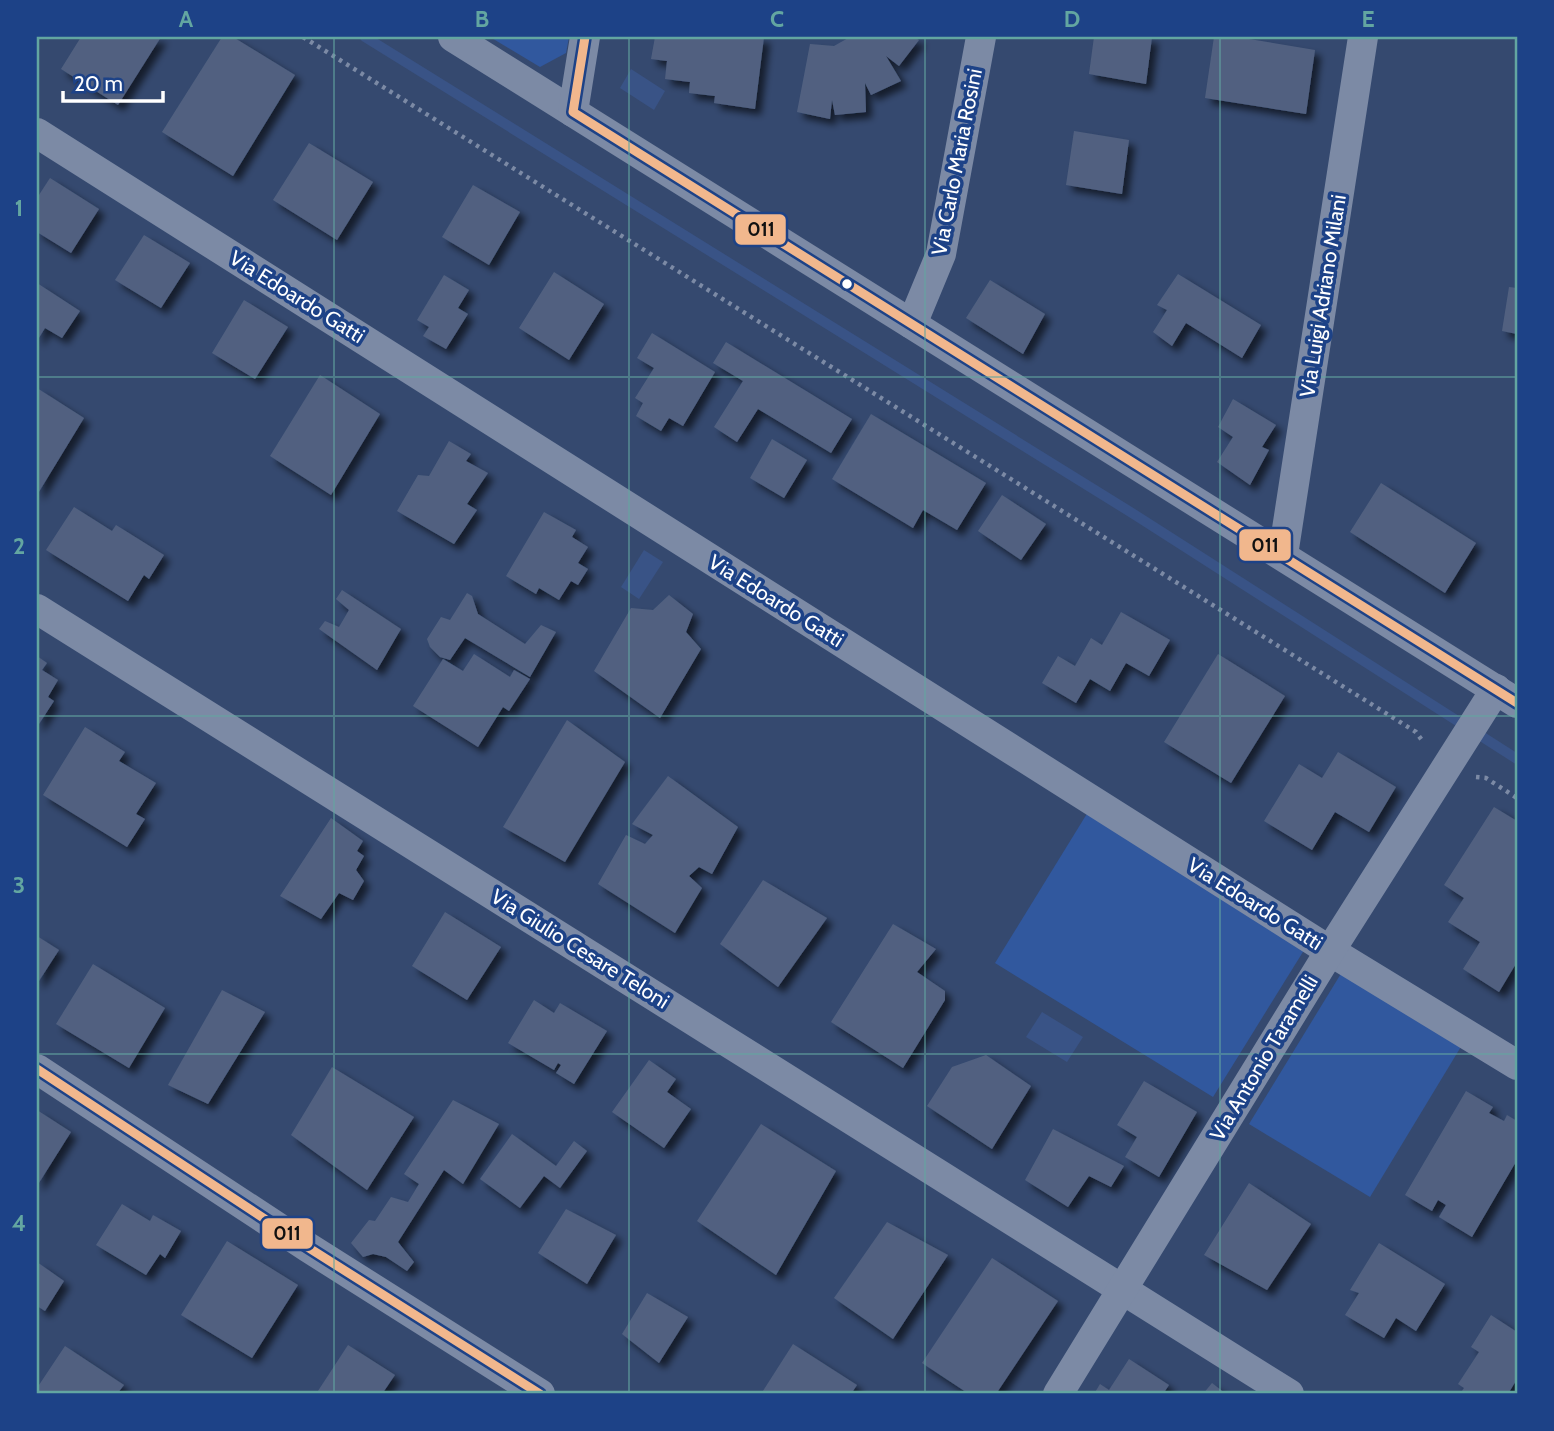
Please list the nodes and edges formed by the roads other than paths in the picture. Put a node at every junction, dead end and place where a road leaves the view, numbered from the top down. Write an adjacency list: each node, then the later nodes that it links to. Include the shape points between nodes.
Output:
1 (453, 37): 5 (street)
2 (585, 37): 5 (street)
3 (981, 37): 7 (street, Via Carlo Maria Rosini, via 941,254)
4 (1363, 37): 8 (street, Via Luigi Adriano Milani)
5 (573, 112): 7 (street)
6 (37, 133): 11 (street, Via Edoardo Gatti)
7 (912, 324): 8 (street)
8 (1283, 555): 10 (street)
9 (37, 609): 14 (street, Via Giulio Cesare Teloni)
10 (1506, 696): 11 (street, Via Antonio Taramelli, via 1447,765)
11 (1330, 951): 12 (street, Via Edoardo Gatti); 14 (street, Via Antonio Taramelli)
12 (1517, 1065)
13 (37, 1069): 15 (street)
14 (1123, 1290): 16 (street, Via Antonio Taramelli); 17 (street, Via Giulio Cesare Teloni)
15 (540, 1394)
16 (1058, 1394)
17 (1289, 1394)

